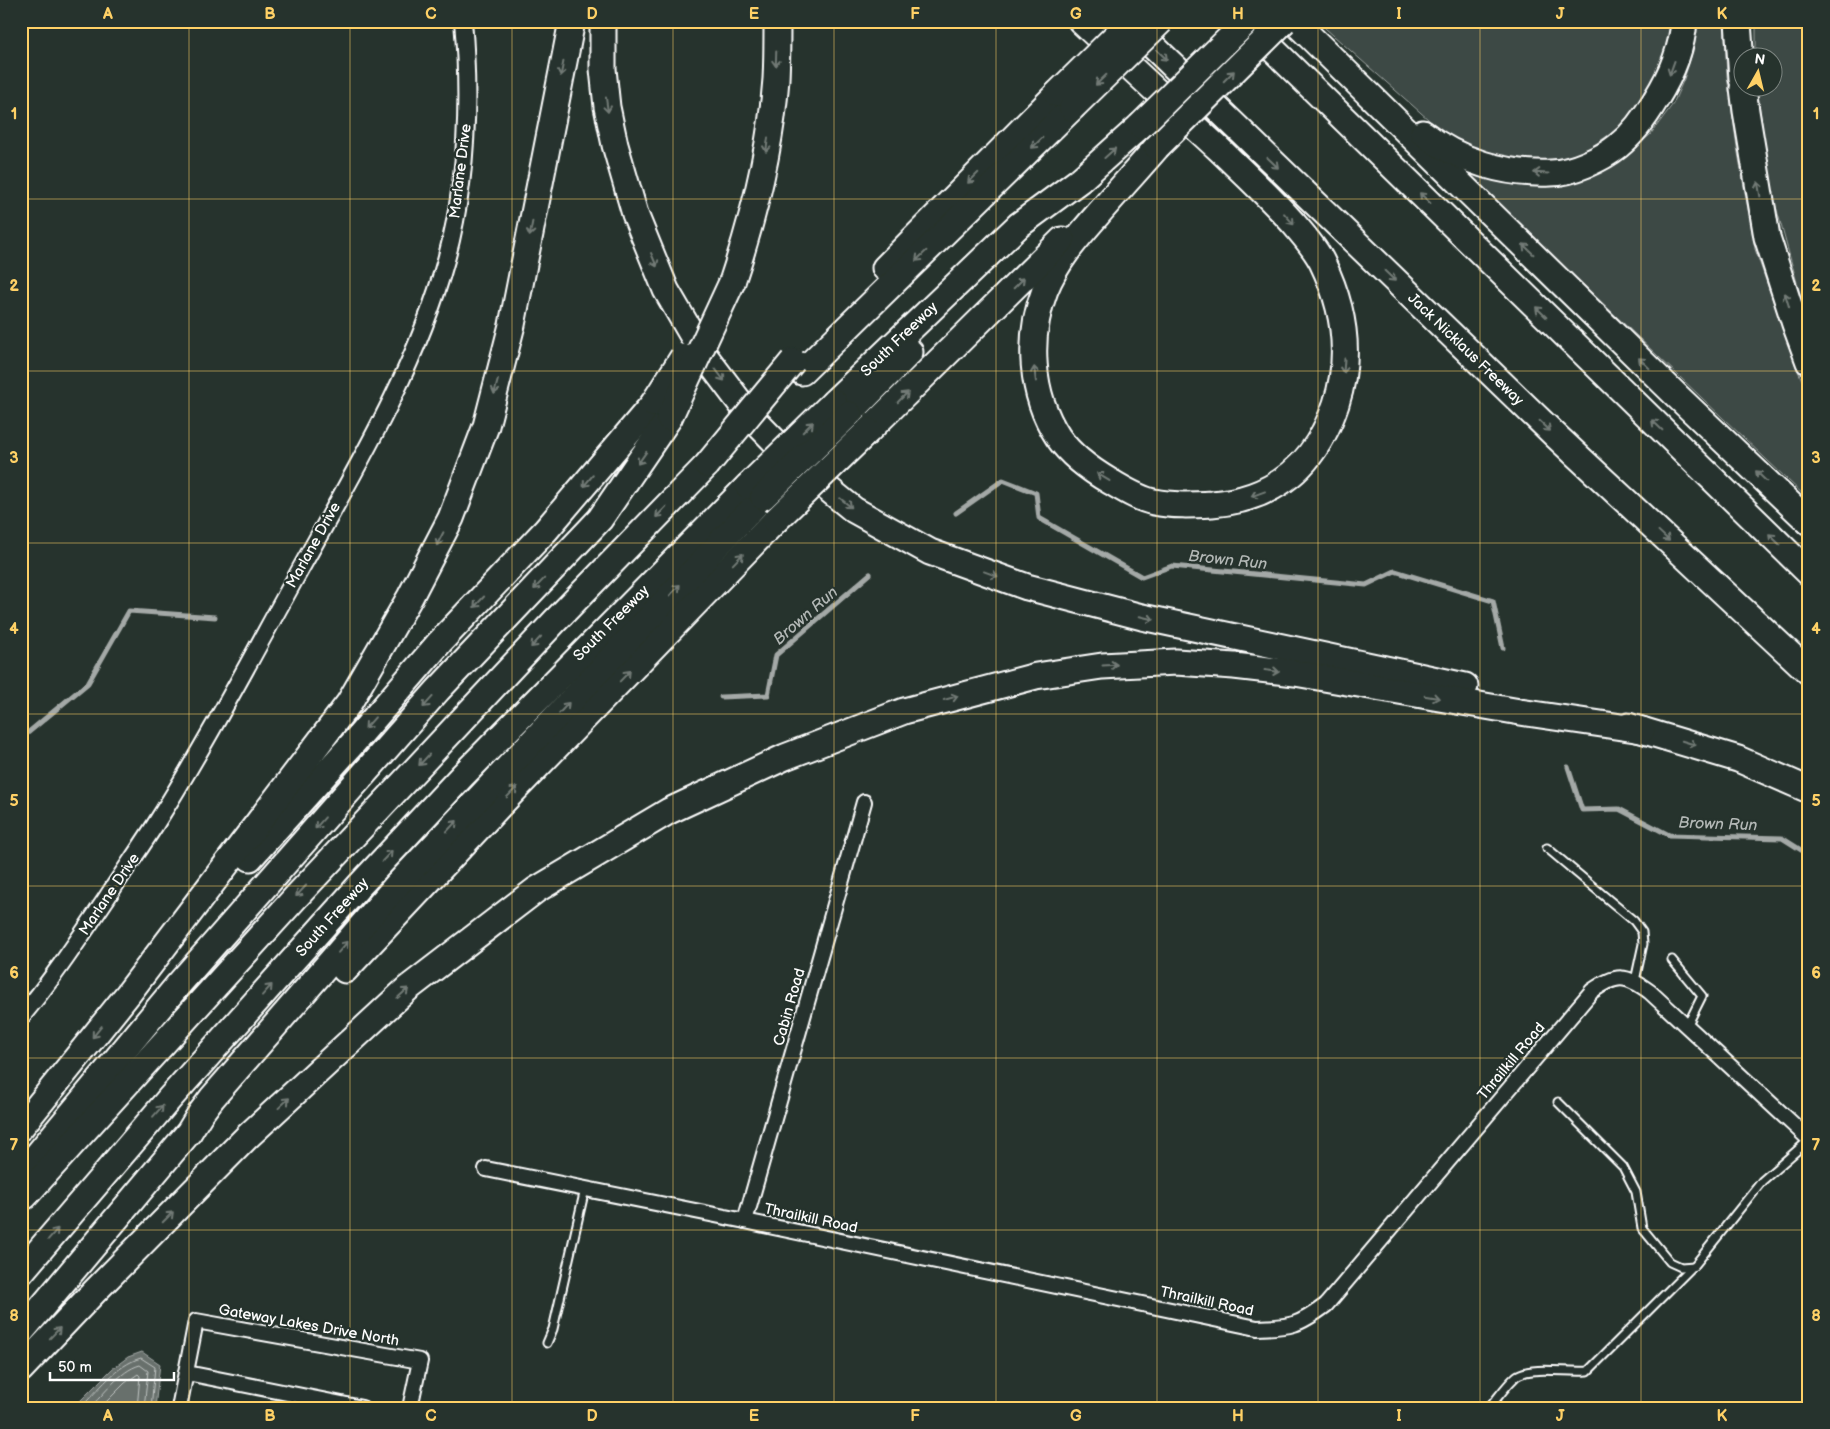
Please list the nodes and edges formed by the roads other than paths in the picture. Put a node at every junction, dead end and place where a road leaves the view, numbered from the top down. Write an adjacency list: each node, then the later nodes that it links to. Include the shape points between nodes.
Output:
1 (463, 21): 32 (street, Marlane Drive, via 466,115 458,198 438,285 410,360 364,454 156,824 79,939)
2 (572, 21): 31 (highway, one-way to 31, via 512,325 486,426 451,518 349,703)
3 (603, 21): 25 (highway, one-way to 25, via 603,69 615,145 635,214 666,290 702,352 751,416 795,462 854,510 930,552 1027,587 1142,618 1523,699)
4 (777, 21): 20 (highway, one-way to 20, bridge, via 776,80 767,150 752,217 732,282)
5 (1081, 21): 18 (highway, one-way to 18, via 1269,196 1321,259 1338,301 1345,342 1343,380 1328,425 1314,450 1292,475 1261,494 1222,503 1175,505 1151,502 1129,493 1092,470 1060,439 1040,397 1035,375 1035,333 1038,310 1054,269)
6 (1129, 21): 17 (highway, bridge); 24 (highway, Jack Nicklaus Freeway, one-way to 24, via 1555,435)
7 (1161, 21): 17 (highway, one-way to 17, bridge)
8 (1244, 21): 23 (highway, one-way to 8)
9 (1247, 21): 21 (highway, South Freeway, one-way to 9, bridge, via 1019,225 1080,180)
10 (1284, 21): 18 (highway, one-way to 10, bridge)
11 (1294, 21): 15 (highway)
12 (1684, 21): 15 (highway, one-way to 15, via 1683,39 1668,79 1645,117 1618,146 1588,164 1553,174 1514,172 1472,161 1432,140)
13 (1738, 21): 14 (highway)
14 (1740, 48)
15 (1347, 72): 22 (highway, one-way to 15)
16 (1744, 98): 19 (highway, one-way to 16, via 1767,237)
17 (1064, 101): 41 (highway, one-way to 41, bridge, via 798,367 555,621 302,891)
18 (1157, 147): 36 (highway, one-way to 18, bridge, via 205,1119 499,806 774,521)
19 (1809, 362)
20 (661, 411): 31 (highway, one-way to 31, via 440,642); 39 (highway, one-way to 39, via 600,519 432,697 178,985 33,1160)
21 (756, 492): 36 (highway, one-way to 21, via 212,1098 398,884); 44 (highway, South Freeway, one-way to 21, via 170,1098 463,775)
22 (1809, 522)
23 (1809, 573)
24 (1809, 672)
25 (1642, 730): 26 (highway, one-way to 26, via 1738,759); 47 (highway, one-way to 25, via 248,1136 407,989 536,890 668,810 812,746 904,711 1036,676 1102,666 1176,662 1295,674)
26 (1809, 790)
27 (864, 802): 42 (street, Cabin Road)
28 (1547, 848): 30 (lane, via 1634,921 1642,932 1643,944)
29 (1672, 960): 33 (lane, via 1702,996)
30 (1635, 981): 33 (street); 42 (street, Thrailkill Road, via 1622,978 1606,982 1592,991 1326,1304 1294,1325 1257,1328)
31 (128, 994): 35 (highway, one-way to 35)
32 (21, 1017)
33 (1687, 1026): 37 (street)
34 (1558, 1102): 43 (lane, via 1623,1167 1636,1192 1642,1228 1670,1262 1681,1268)
35 (21, 1128)
36 (189, 1132): 45 (highway)
37 (1809, 1140): 43 (lane, via 1762,1181)
38 (486, 1169): 40 (street, Thrailkill Road)
39 (21, 1188)
40 (585, 1189): 42 (street, Thrailkill Road); 46 (lane)
41 (21, 1200)
42 (744, 1221)
43 (1694, 1266): 52 (lane, via 1588,1371 1531,1371 1517,1376)
44 (21, 1272)
45 (21, 1332)
46 (548, 1343)
47 (21, 1369)
48 (187, 1373): 49 (street, Gateway Lakes Drive North); 50 (street); 51 (street, Gateway Lakes Drive North, via 196,1321 420,1361)
49 (179, 1408)
50 (362, 1408)
51 (410, 1408)
52 (1489, 1408)

